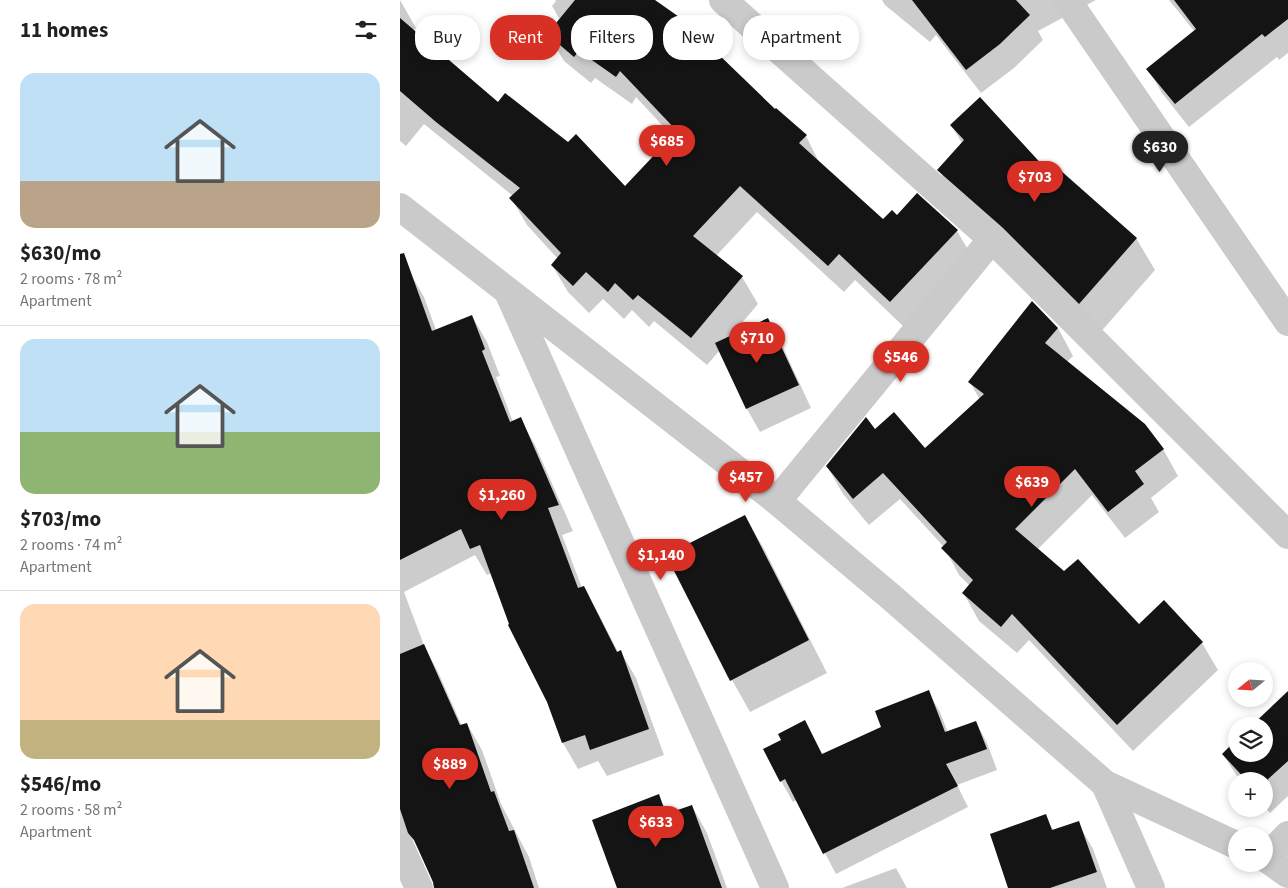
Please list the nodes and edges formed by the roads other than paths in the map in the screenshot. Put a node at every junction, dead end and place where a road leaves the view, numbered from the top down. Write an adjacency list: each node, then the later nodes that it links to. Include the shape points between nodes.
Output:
1 (723, 0): 4 (street)
2 (1067, 0): 6 (street)
3 (400, 207): 5 (street)
4 (992, 239): 7 (street); 8 (street)
5 (508, 291): 7 (street); 17 (street)
6 (1288, 322)
7 (778, 501): 9 (street)
8 (1288, 535)
9 (1106, 784): 11 (street); 18 (street)
10 (1288, 835): 13 (street)
11 (1228, 840)
12 (400, 846): 16 (street)
13 (1273, 850)
14 (1273, 864): 15 (street)
15 (1288, 874)
16 (419, 888)
17 (776, 888)
18 (1151, 888)

